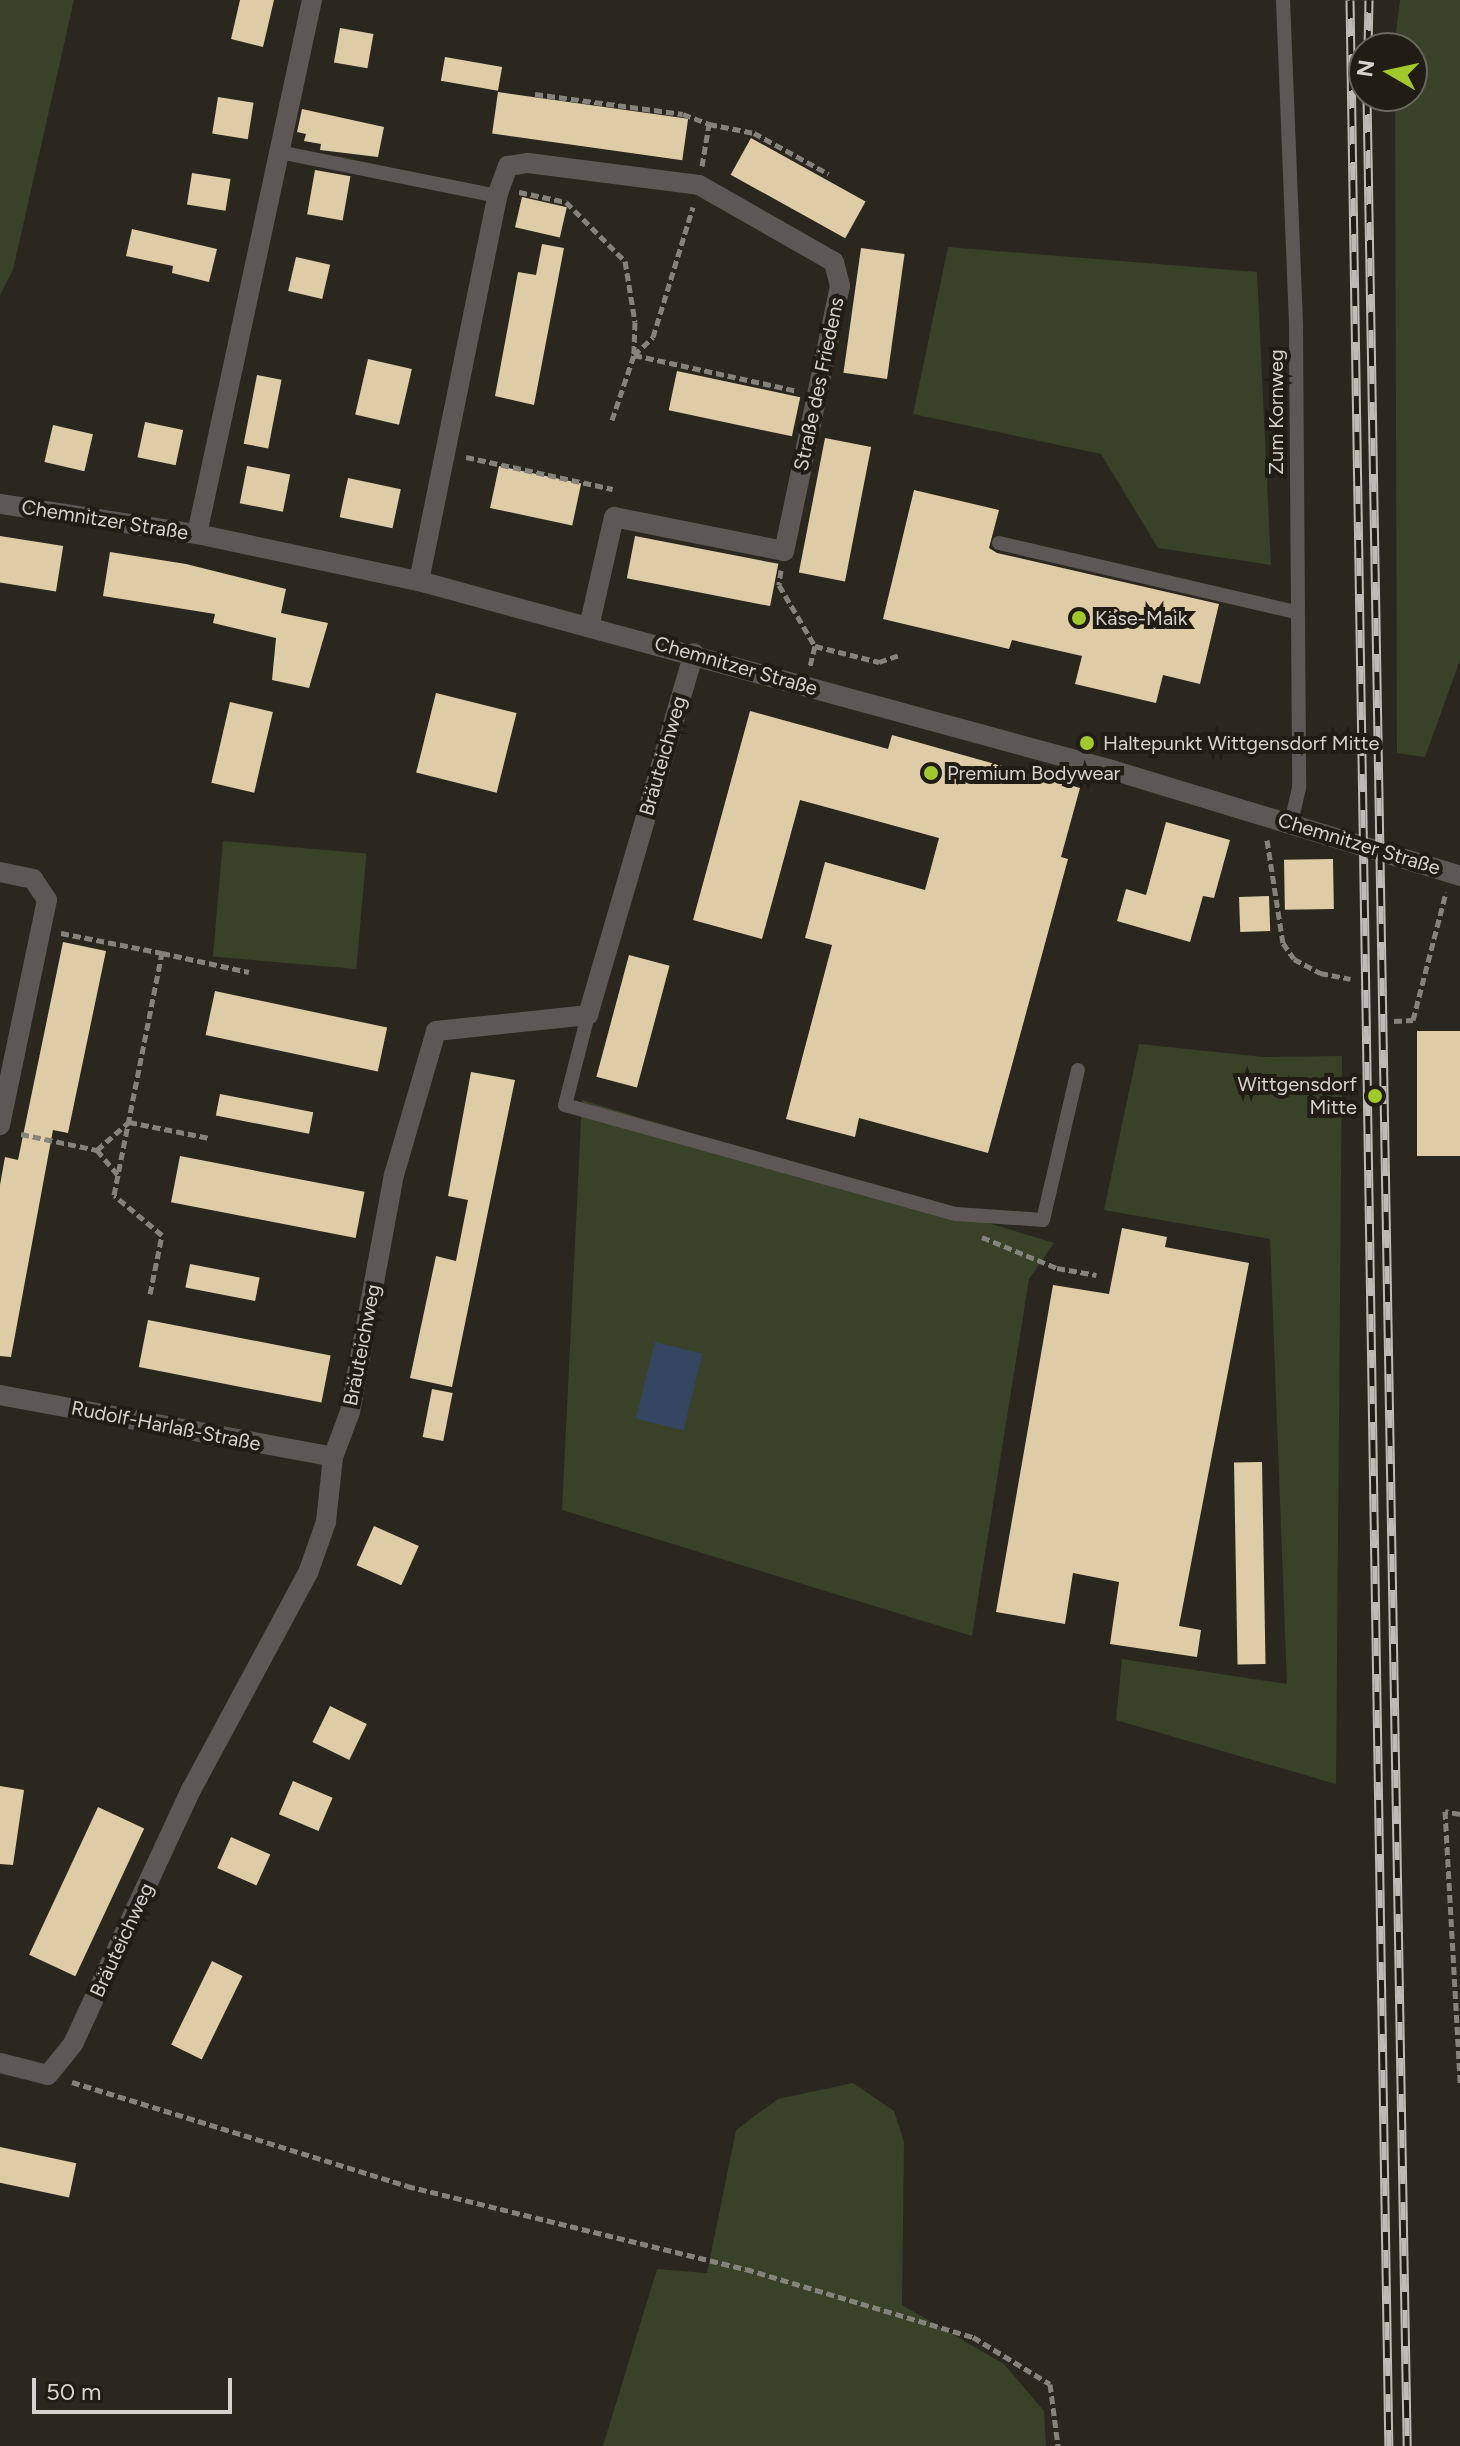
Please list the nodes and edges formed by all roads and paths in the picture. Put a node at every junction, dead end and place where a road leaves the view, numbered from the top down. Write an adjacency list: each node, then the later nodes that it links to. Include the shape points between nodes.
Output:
1 (312, 0): 5 (street)
2 (1283, 0): 19 (lane, Zum Kornweg, via 1296,327)
3 (535, 94): 4 (path, via 683,114)
4 (709, 124): 6 (path, via 754,133); 7 (path)
5 (279, 152): 8 (lane); 15 (street)
6 (829, 174)
7 (699, 185): 8 (street, Straße des Friedens, via 528,163 508,166); 9 (path, via 653,337); 17 (street, Straße des Friedens, via 834,262 840,286)
8 (498, 192): 9 (path, via 566,202 625,261); 12 (street)
9 (634, 355): 10 (path); 11 (path)
10 (801, 392)
11 (612, 420)
12 (446, 453): 13 (path); 18 (street)
13 (613, 489)
14 (0, 504): 15 (street, Chemnitzer Straße)
15 (197, 534): 18 (street, Chemnitzer Straße)
16 (999, 543): 19 (lane)
17 (784, 551): 20 (street, via 614,517); 21 (path, via 779,585)
18 (419, 581): 20 (street, Chemnitzer Straße)
19 (1296, 612): 26 (lane, Zum Kornweg, via 1299,788)
20 (589, 627): 22 (street, Chemnitzer Straße)
21 (815, 646): 23 (path, via 879,662); 24 (path)
22 (694, 653): 24 (street, Chemnitzer Straße); 33 (street, Bräuteichweg)
23 (899, 655)
24 (805, 686): 25 (street, Chemnitzer Straße)
25 (1265, 815): 26 (street, Chemnitzer Straße); 32 (path, via 1283,943 1294,959 1320,973)
26 (1291, 824): 28 (street, Chemnitzer Straße)
27 (0, 872): 29 (street, via 33,879 47,900)
28 (1455, 875): 34 (path, via 1413,1020)
29 (44, 930): 30 (path); 37 (street)
30 (162, 953): 31 (path); 36 (path)
31 (249, 972)
32 (1350, 979)
33 (588, 1015): 35 (lane, via 565,1105 956,1214 1043,1220); 43 (street, Bräuteichweg, via 436,1031 394,1175 350,1412)
34 (1394, 1021)
35 (1078, 1070)
36 (129, 1122): 38 (path); 39 (path); 40 (path)
37 (7, 1129): 39 (path)
38 (209, 1138)
39 (97, 1150): 40 (path)
40 (118, 1176): 41 (path, via 114,1195 162,1235)
41 (150, 1294)
42 (0, 1395): 43 (street, Rudolf-Harlaß-Straße)
43 (333, 1457): 46 (street, Bräuteichweg, via 326,1522 308,1573 191,1790 73,2044)
44 (1460, 1814): 47 (path, via 1445,1811)
45 (0, 2063): 46 (street)
46 (48, 2075): 48 (path, via 407,2186 746,2269 973,2337 1050,2384)
47 (1460, 2083)
48 (1058, 2446)

